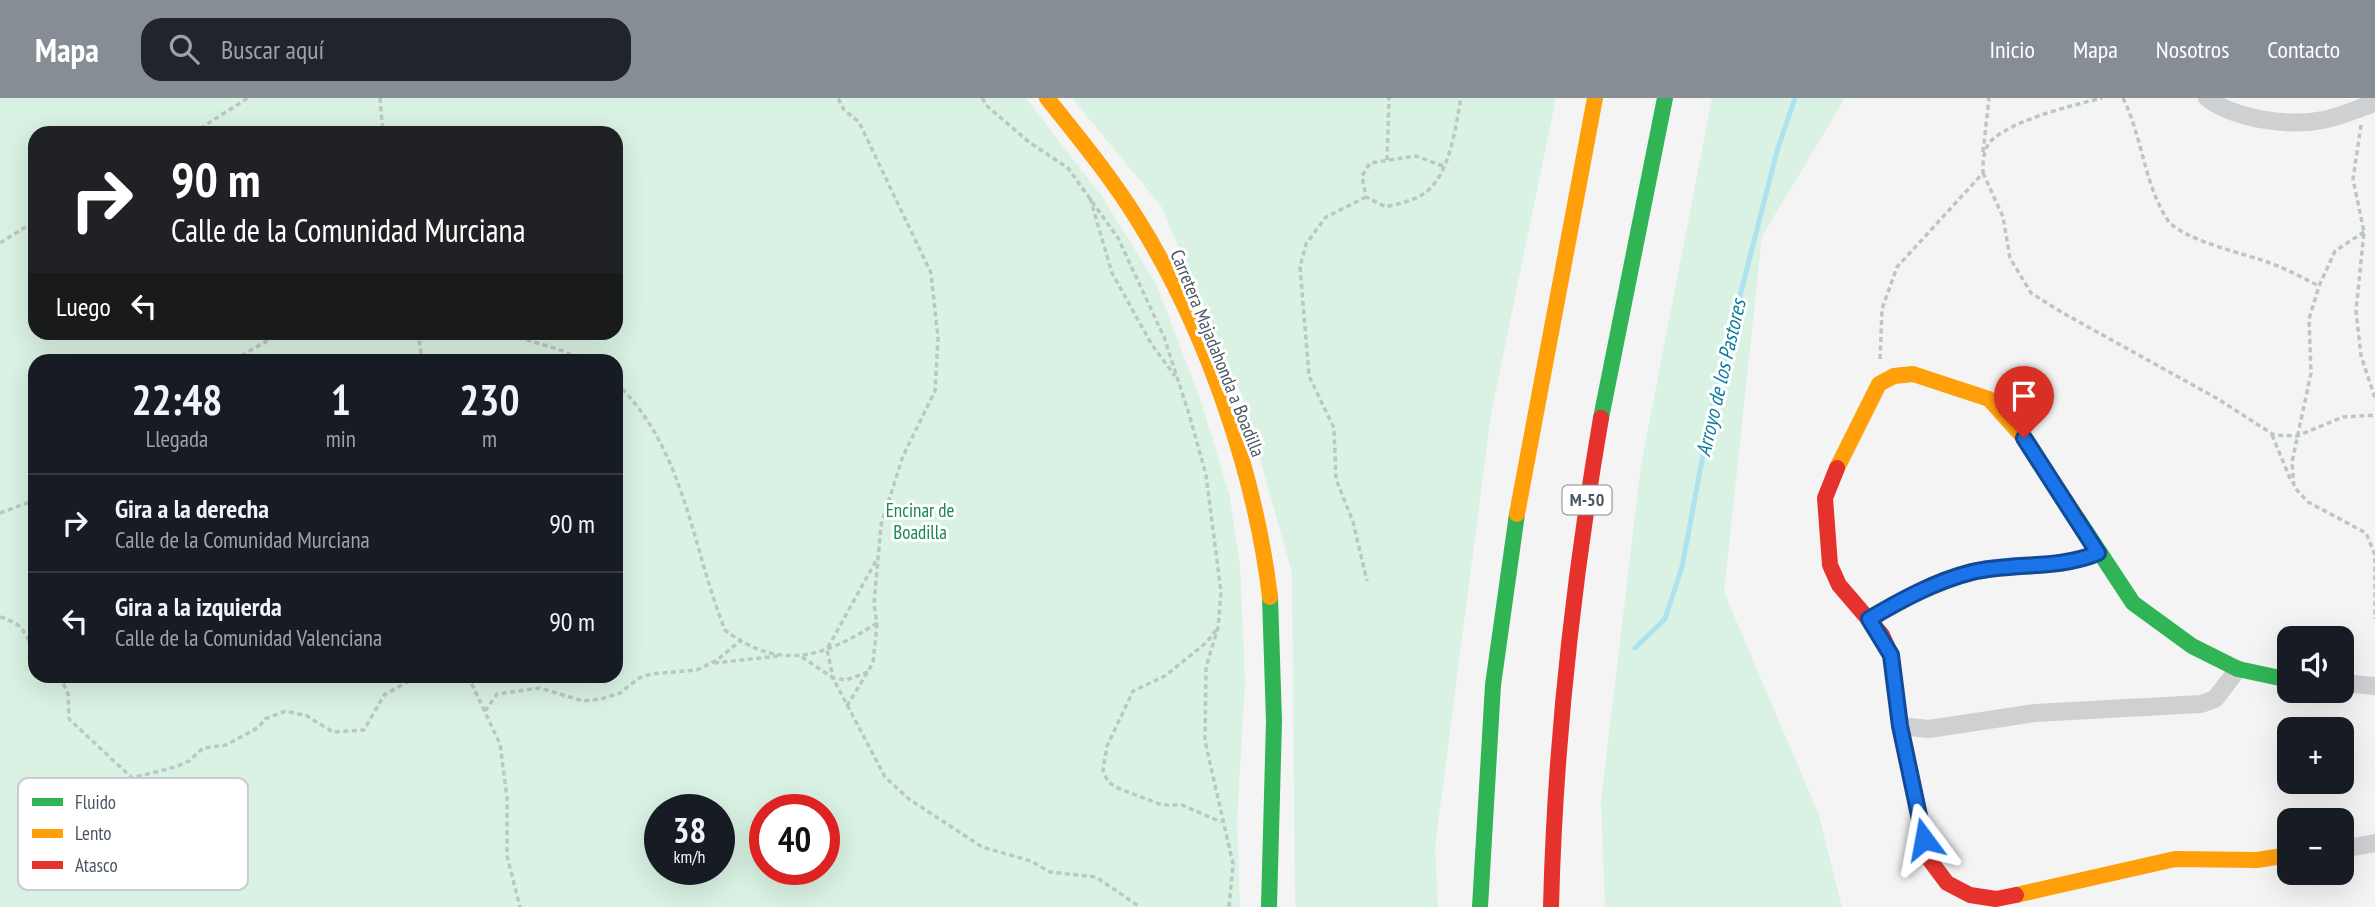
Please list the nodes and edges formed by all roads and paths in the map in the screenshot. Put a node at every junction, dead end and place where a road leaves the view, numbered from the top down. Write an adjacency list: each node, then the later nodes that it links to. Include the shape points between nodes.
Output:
1 (248, 98): 15 (path)
2 (380, 98): 16 (path)
3 (838, 98): 42 (path, via 866,135 908,231 923,253 935,294 935,391 894,480 881,525)
4 (982, 98): 21 (path, via 1029,142 1068,168)
5 (1047, 98): 76 (main road, Carretera Majadahonda a Boadilla, via 1103,167 1152,243 1219,400 1249,489 1271,610)
6 (1390, 98): 18 (path)
7 (1461, 98): 19 (path)
8 (1595, 98): 77 (main road, via 1511,548 1493,685)
9 (1665, 98): 78 (main road, M-50, via 1577,558 1550,830)
10 (1989, 98): 17 (path)
11 (2102, 98): 17 (path, via 2027,121 1993,138)
12 (2123, 98): 26 (path, via 2136,123 2151,184 2168,222 2217,248 2271,263)
13 (2207, 98): 14 (street, via 2258,120 2322,120)
14 (2372, 102): 24 (path, via 2353,179)
15 (204, 126)
16 (382, 126)
17 (1983, 155): 20 (path)
18 (1387, 160): 19 (path, via 1416,156); 22 (path, via 1370,163 1362,176)
19 (1443, 166): 22 (path, via 1421,197 1386,207)
20 (1983, 173): 32 (path, via 1897,267 1882,309); 36 (path, via 2003,217 2010,258 2031,293)
21 (1090, 196): 31 (path, via 1139,279); 31 (path, via 1112,273 1152,345)
22 (1366, 197): 43 (path, via 1326,217 1306,244 1300,267 1309,376 1334,428 1336,479 1353,522)
23 (28, 225): 25 (path)
24 (2364, 232): 26 (path, via 2335,251); 34 (path, via 2356,311 2361,356)
25 (0, 243)
26 (2319, 286): 37 (path, via 2309,319 2311,373)
27 (268, 340): 29 (path)
28 (528, 340): 30 (path)
29 (244, 354)
30 (569, 354)
31 (1178, 380): 48 (path, via 1206,475 1221,592)
32 (1879, 384): 41 (main road, via 1913,374 1989,399 2024,438); 45 (main road, via 1825,498 1830,565 1839,585)
33 (623, 390): 50 (path, via 639,407 675,476 715,606 725,630)
34 (2375, 398)
35 (2375, 415): 37 (path, via 2343,417)
36 (2271, 433): 37 (path); 38 (path)
37 (2297, 436): 38 (path)
38 (2294, 487): 46 (path, via 2308,502 2366,533 2375,555)
39 (28, 503): 40 (path)
40 (0, 513)
41 (2098, 553): 45 (street, via 2062,564 1971,572); 55 (main road, via 2133,603 2192,646)
42 (878, 557): 47 (path); 51 (path)
43 (1367, 581)
44 (0, 617): 49 (path)
45 (1869, 619): 66 (main road, via 1891,655)
46 (2375, 619)
47 (877, 623): 51 (path); 56 (path)
48 (1218, 628): 69 (path, via 1206,667 1205,741); 69 (path, via 1165,676 1133,691 1107,746 1103,770 1108,782 1120,789 1162,805 1182,805)
49 (28, 634)
50 (740, 641): 52 (path); 54 (path)
51 (827, 649): 53 (path); 58 (path)
52 (785, 656): 53 (path); 54 (path)
53 (801, 657): 58 (path)
54 (710, 664): 65 (path, via 697,670 651,674 601,699 583,701 540,688 497,694)
55 (2238, 669): 57 (main road); 66 (street, via 2215,699 2201,704 2035,713 1929,729)
56 (869, 672): 58 (path, via 846,680); 64 (path)
57 (2277, 677)
58 (833, 678): 64 (path)
59 (63, 683): 67 (path, via 68,719)
60 (405, 683): 68 (path, via 384,695 364,730 332,732 307,716 286,711 226,745 203,748 175,768)
61 (471, 683): 65 (path)
62 (2354, 684): 63 (street)
63 (2375, 686)
64 (847, 706): 74 (path, via 885,777 909,799 982,847 1031,860 1050,872 1096,877)
65 (485, 711): 73 (path, via 500,744 507,797 507,856)
66 (1900, 726): 72 (main road, via 1929,859 1947,883 1970,895 1996,900 2024,896 2175,859)
67 (132, 778)
68 (132, 778)
69 (1221, 822): 75 (path, via 1233,864)
70 (2375, 843): 71 (street)
71 (2354, 847)
72 (2277, 857)
73 (520, 907)
74 (1140, 907)
75 (1229, 907)
76 (1269, 907)
77 (1480, 907)
78 (1551, 907)

